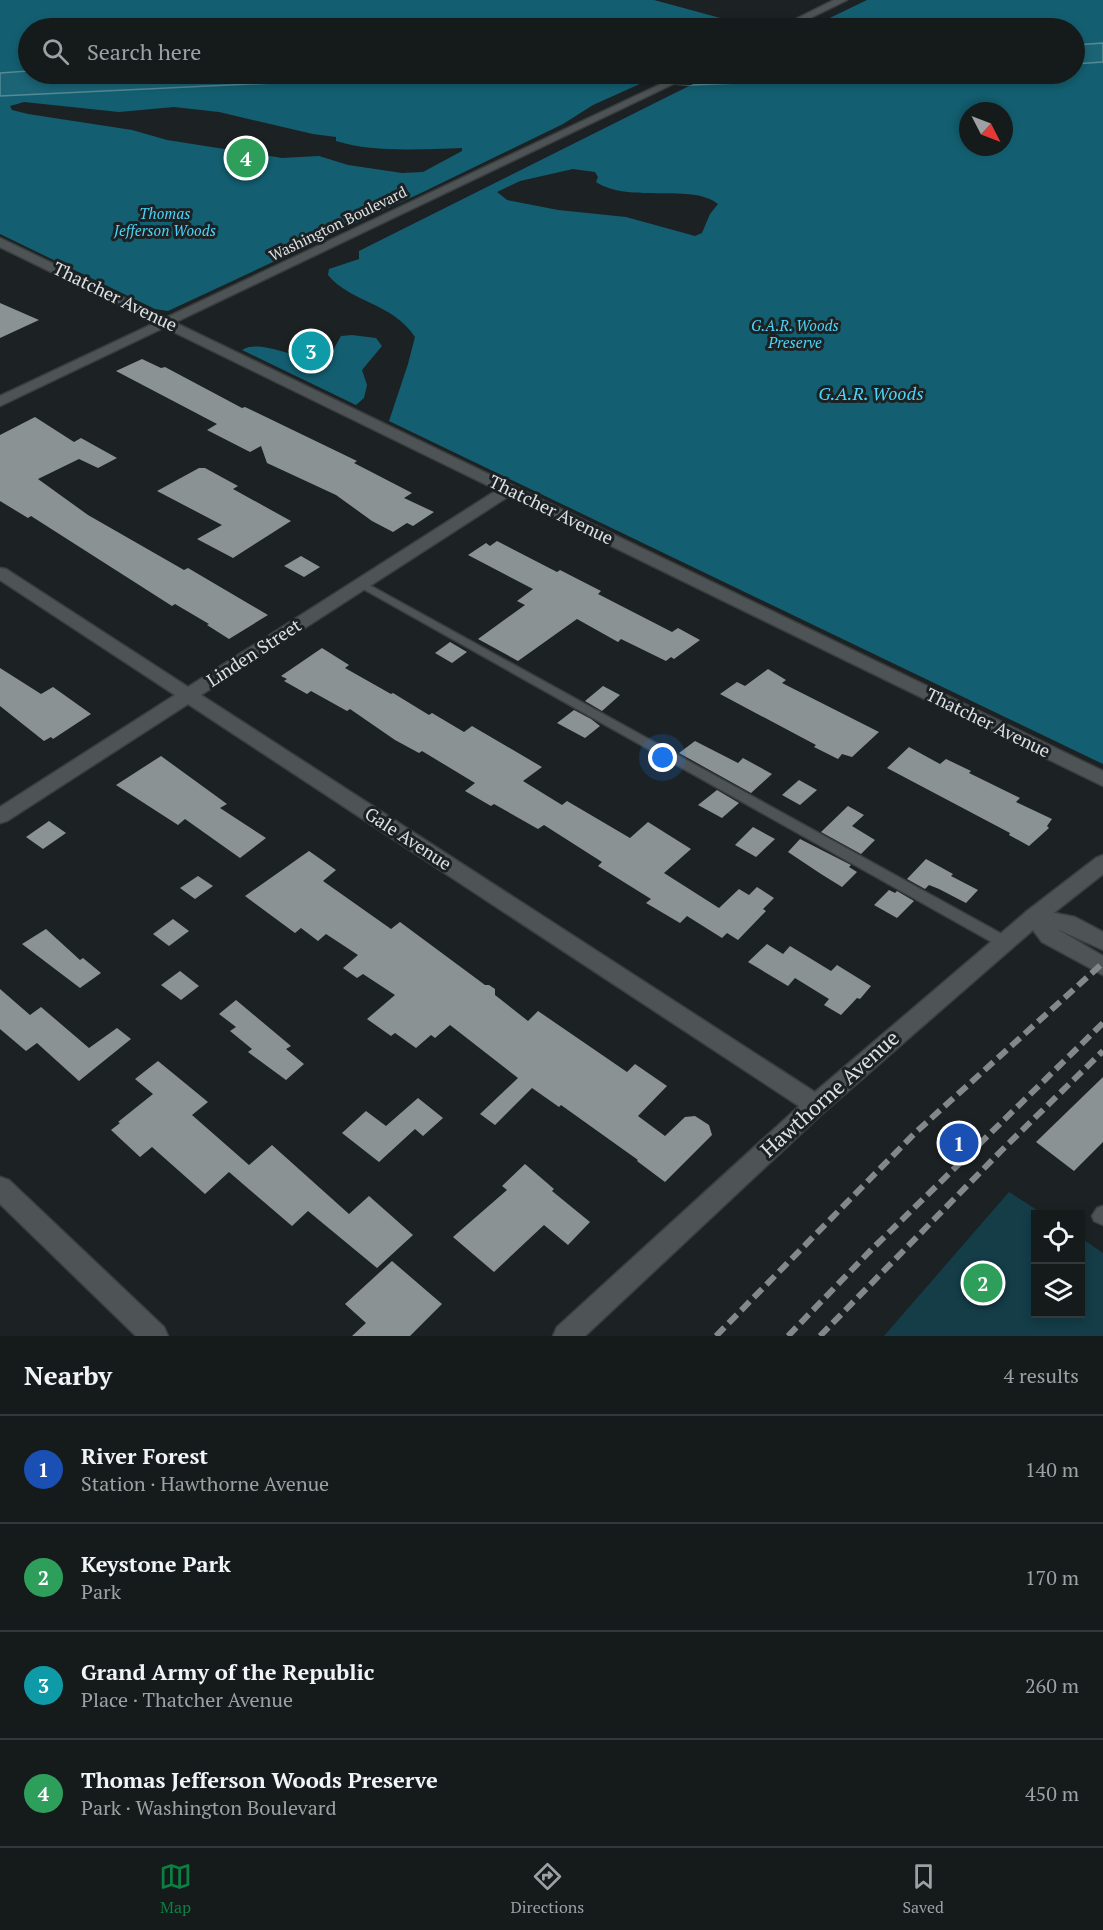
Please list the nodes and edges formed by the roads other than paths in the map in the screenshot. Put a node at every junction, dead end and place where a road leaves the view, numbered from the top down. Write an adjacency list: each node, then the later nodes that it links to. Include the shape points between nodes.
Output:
1 (842, 0): 2 (street)
2 (804, 18)
3 (666, 84): 5 (street, Washington Boulevard)
4 (0, 242): 5 (street, Thatcher Avenue)
5 (168, 323): 6 (street, Washington Boulevard); 7 (street, Thatcher Avenue)
6 (0, 402)
7 (508, 490): 9 (street, Linden Street); 11 (street, Thatcher Avenue)
8 (0, 573): 10 (street, Gale Avenue)
9 (362, 584): 10 (street, Linden Street); 15 (lane)
10 (188, 695): 12 (street, Linden Street); 18 (street, Gale Avenue)
11 (1103, 778)
12 (0, 816)
13 (1103, 863): 14 (street, Hawthorne Avenue)
14 (1034, 916): 15 (street, Hawthorne Avenue); 16 (street, via 1067,923); 17 (street, via 1050,936)
15 (1004, 942): 18 (street, Hawthorne Avenue)
16 (1103, 942)
17 (1103, 966)
18 (816, 1105): 23 (street, Hawthorne Avenue)
19 (0, 1188): 22 (street)
20 (1103, 1213): 21 (lane)
21 (1103, 1218)
22 (155, 1336)
23 (567, 1336)

